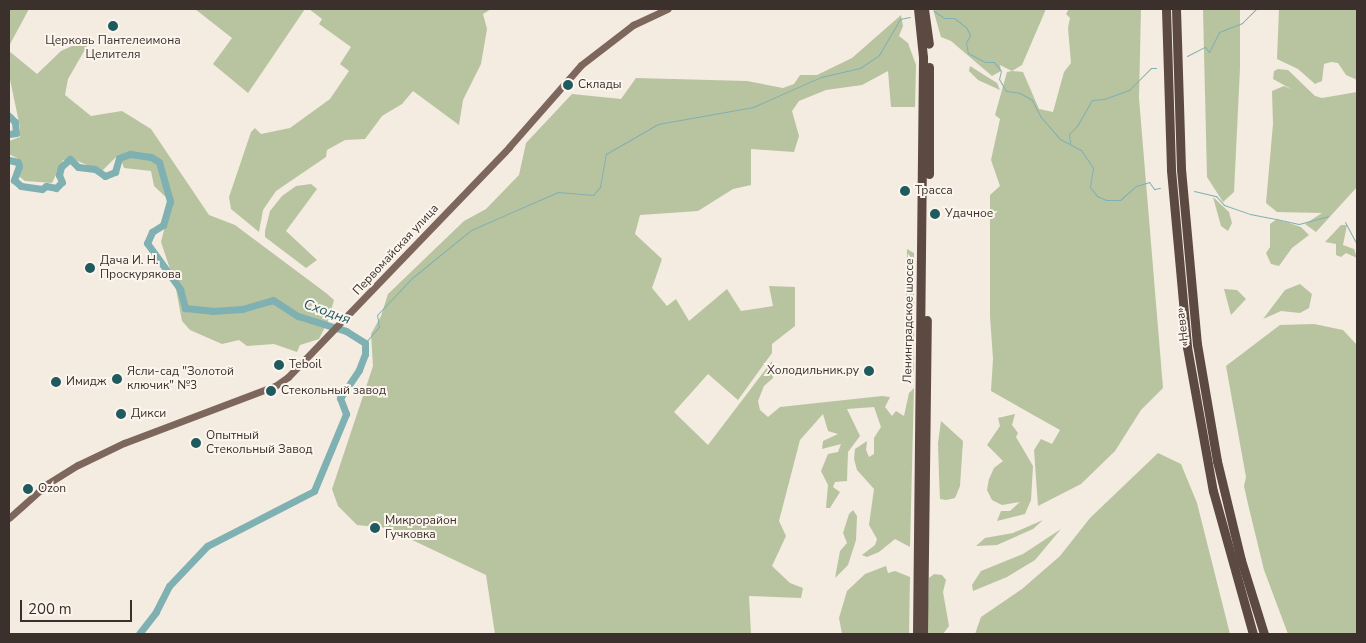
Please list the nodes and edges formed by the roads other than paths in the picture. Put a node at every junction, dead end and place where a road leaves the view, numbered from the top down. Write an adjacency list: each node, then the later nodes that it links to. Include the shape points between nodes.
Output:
1 (668, 9): 6 (main road, Первомайская улица, via 633,25 581,65 509,147 348,318 280,383 93,458 47,484)
2 (918, 9): 7 (highway, Ленинградское шоссе, via 923,66)
3 (924, 9): 8 (highway, Ленинградское шоссе, via 930,92)
4 (1166, 9): 9 (highway, «Нева», via 1171,170 1187,347 1209,472)
5 (1176, 9): 10 (highway, «Нева», via 1181,169 1197,344 1222,480)
6 (9, 518)
7 (917, 634)
8 (923, 634)
9 (1253, 634)
10 (1264, 634)

